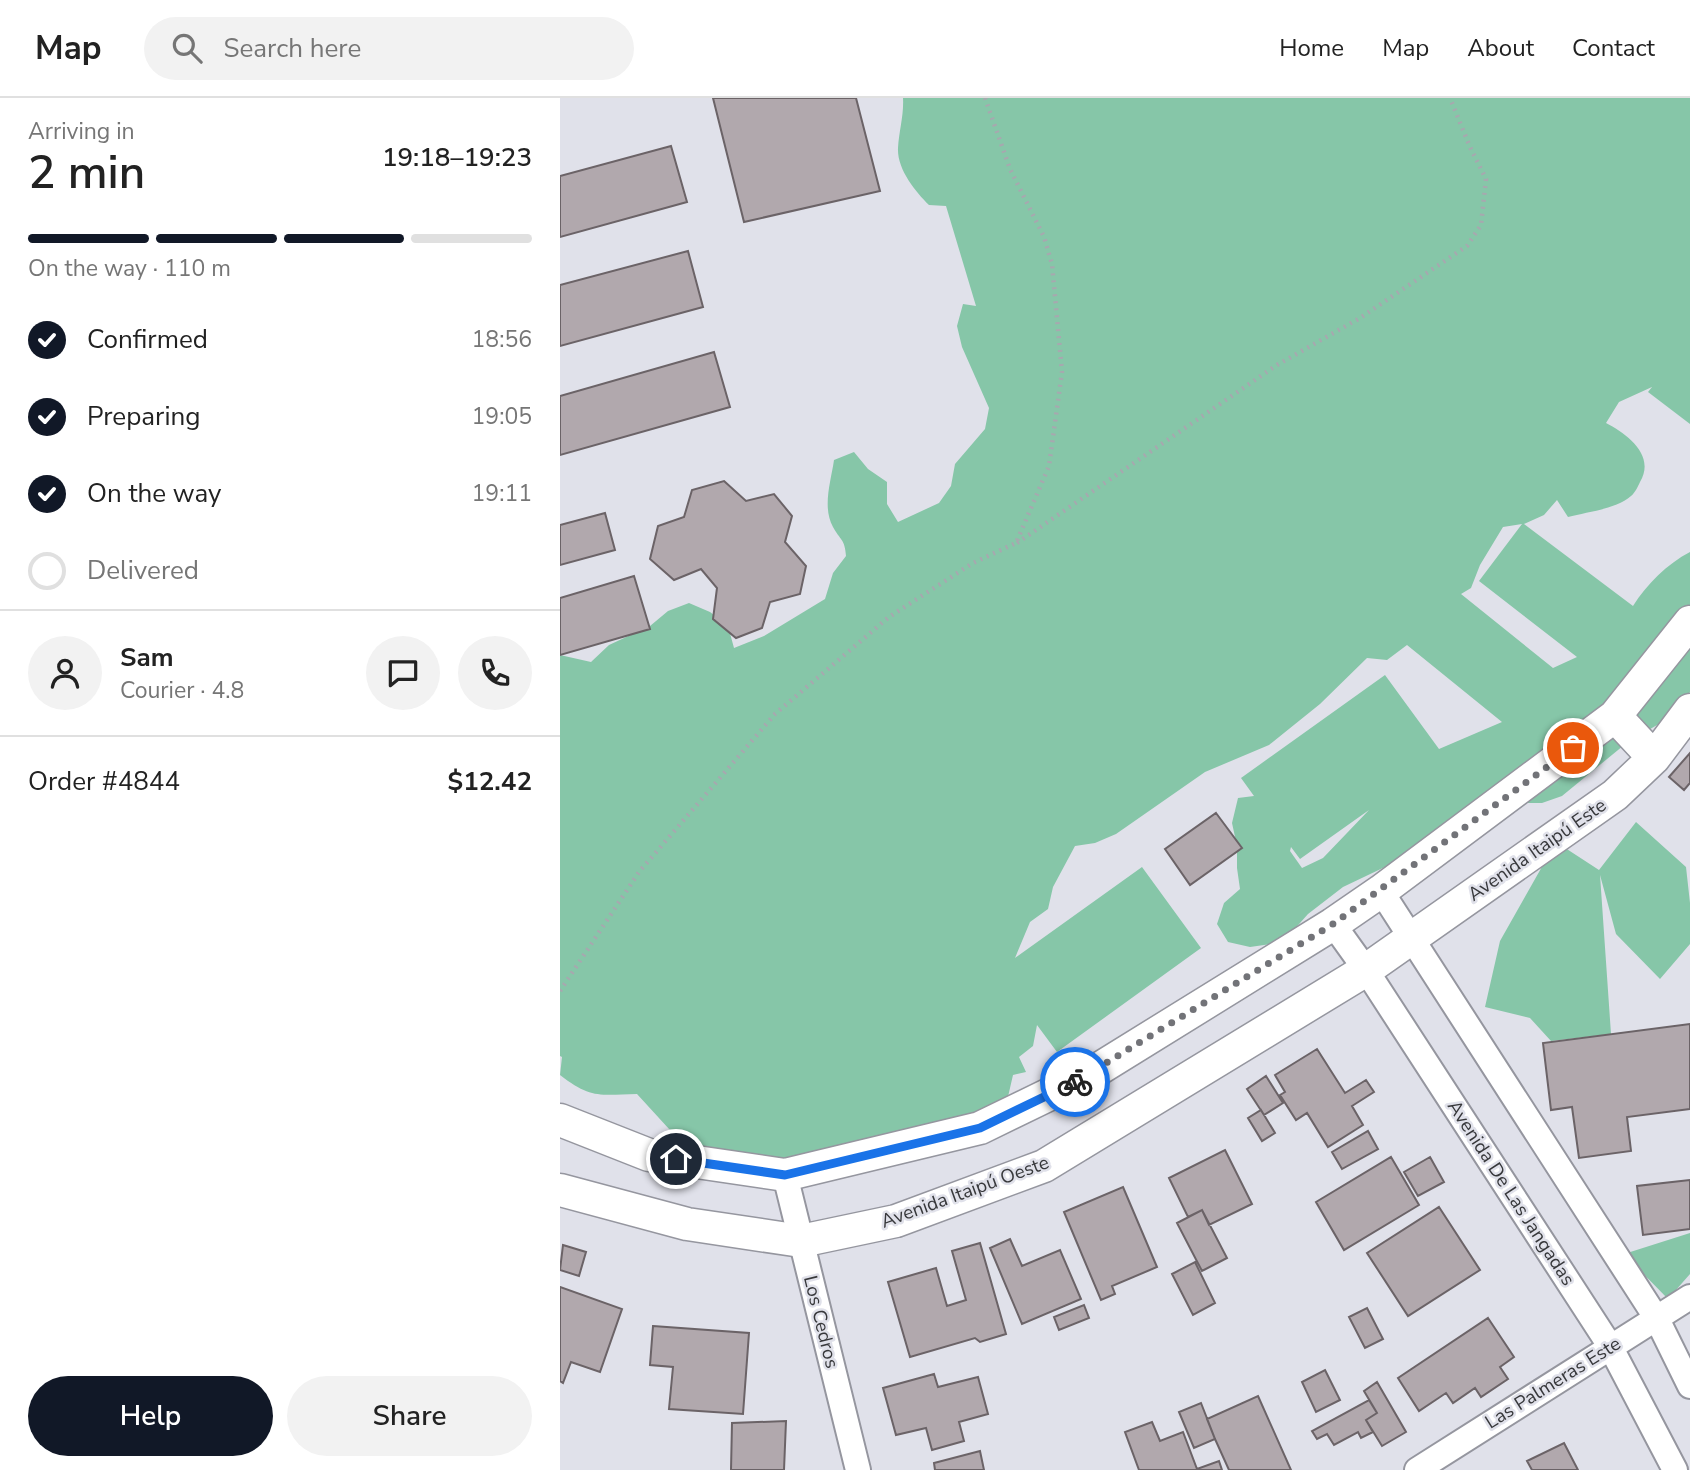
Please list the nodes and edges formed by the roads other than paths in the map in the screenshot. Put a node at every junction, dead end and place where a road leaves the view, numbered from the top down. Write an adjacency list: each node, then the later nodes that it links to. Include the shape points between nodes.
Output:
1 (1690, 622): 3 (street)
2 (1690, 710): 4 (street, Avenida Itaipú Este)
3 (1615, 716): 4 (street); 5 (street)
4 (1654, 758): 7 (street, Avenida Itaipú Este, via 1615,795)
5 (1381, 891): 6 (street); 7 (street)
6 (1333, 924): 8 (street, Avenida De Las Jangadas); 10 (street, via 1089,1075 980,1128)
7 (1412, 939): 8 (street, Avenida Itaipú Este); 14 (street)
8 (1366, 970): 12 (street, Avenida Itaipú Oeste, via 1044,1166 896,1221); 15 (street, Avenida De Las Jangadas)
9 (560, 1120): 10 (street, via 649,1156)
10 (785, 1175): 12 (street, Los Cedros)
11 (560, 1190): 12 (street, Avenida Itaipú Oeste, via 687,1224)
12 (801, 1241): 17 (street, Los Cedros)
13 (1690, 1297): 14 (street, Las Palmeras Este)
14 (1657, 1319): 15 (street, Las Palmeras Este); 16 (street)
15 (1610, 1346): 18 (street, Las Palmeras Este); 19 (street, Avenida De Las Jangadas)
16 (1690, 1386)
17 (858, 1470)
18 (1417, 1470)
19 (1675, 1470)

